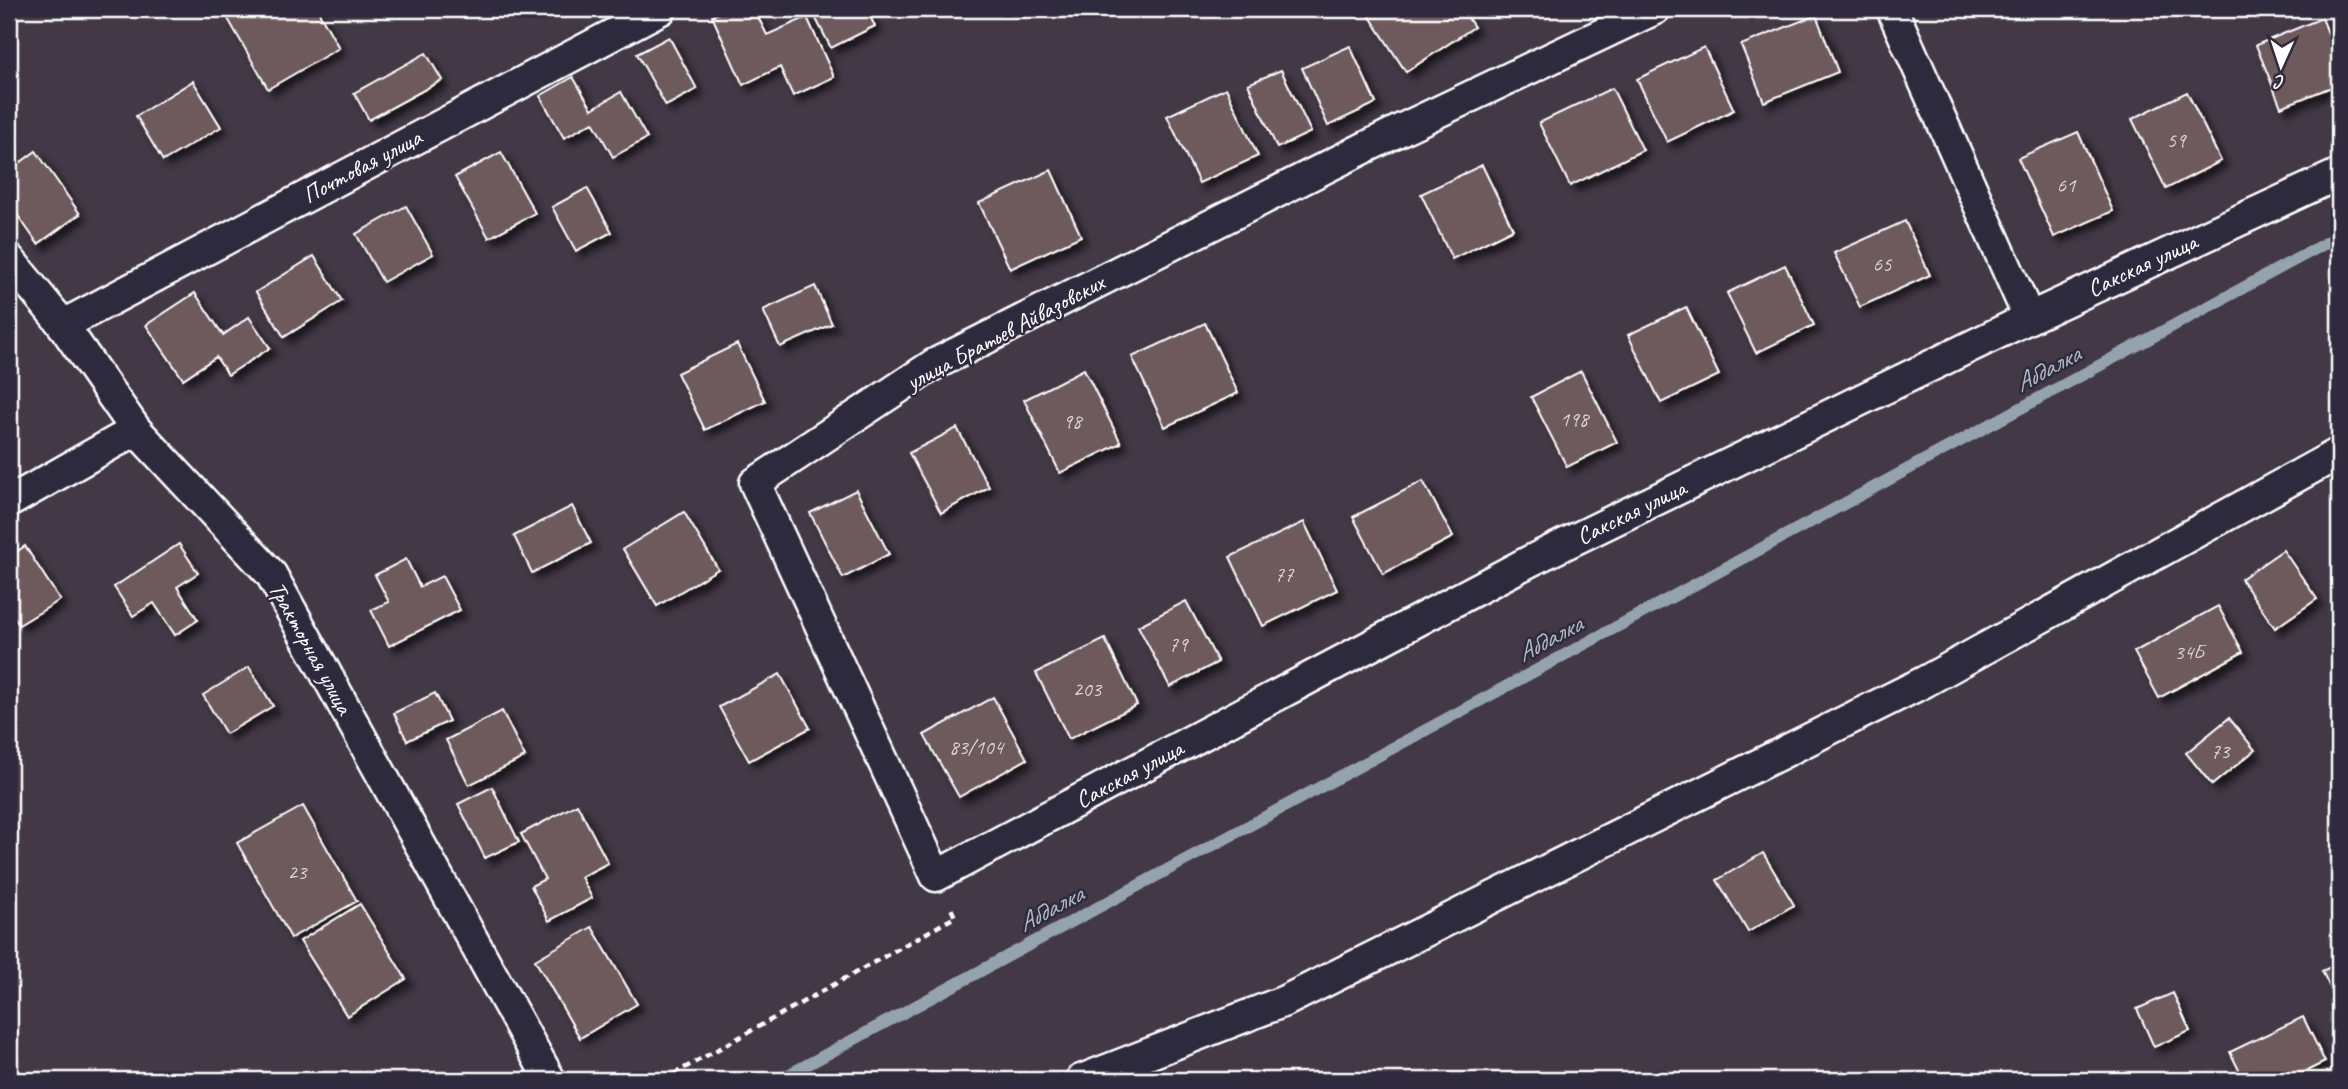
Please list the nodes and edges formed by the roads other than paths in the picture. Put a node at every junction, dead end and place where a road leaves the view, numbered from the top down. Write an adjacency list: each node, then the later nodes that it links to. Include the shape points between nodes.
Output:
1 (661, 9): 7 (street, Почтовая улица)
2 (1655, 9): 11 (street, улица Братьев Айвазовских, via 1404,128 933,365 755,483)
3 (1892, 9): 6 (street)
4 (2339, 174): 6 (street, Сакская улица)
5 (9, 259): 7 (street, Тракторная улица)
6 (2029, 318): 11 (street, Сакская улица, via 1530,561)
7 (63, 325): 8 (street, Тракторная улица)
8 (136, 430): 10 (street); 12 (street, Тракторная улица, via 271,574)
9 (2339, 453): 13 (street, via 1924,682 1285,1001)
10 (9, 502)
11 (936, 876)
12 (550, 1080)
13 (1081, 1080)

